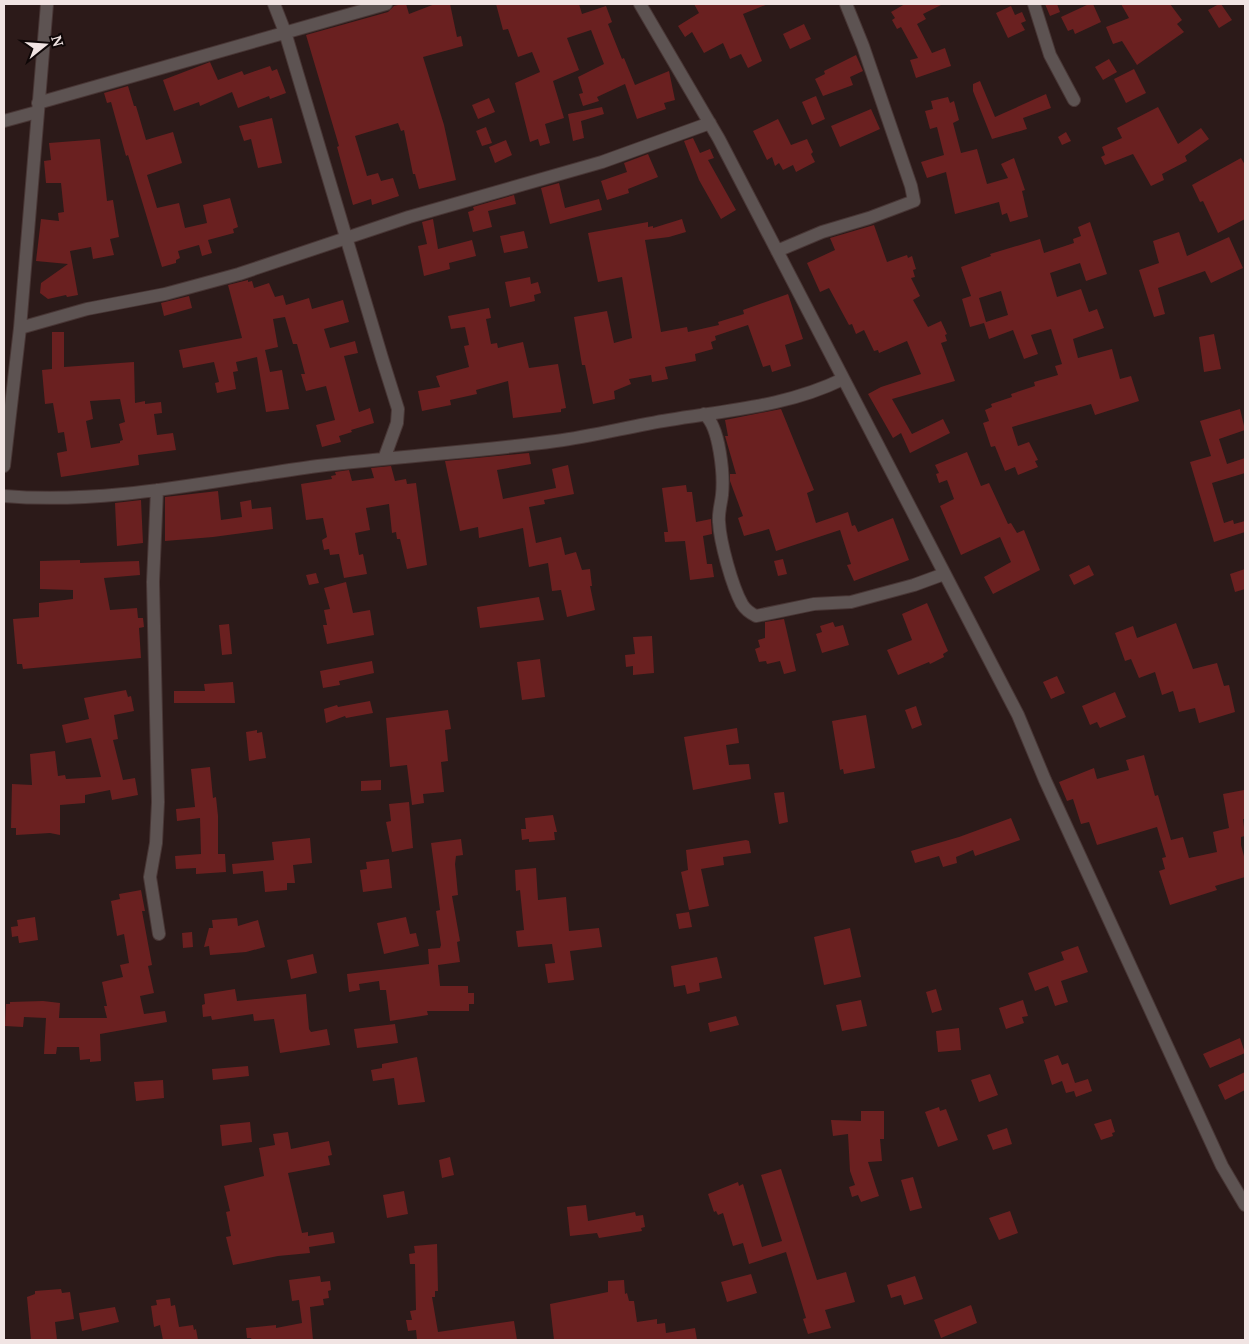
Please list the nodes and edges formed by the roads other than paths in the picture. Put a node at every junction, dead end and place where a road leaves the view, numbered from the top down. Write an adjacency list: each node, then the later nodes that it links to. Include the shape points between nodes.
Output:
1 (47, 4): 9 (street)
2 (274, 4): 7 (street)
3 (386, 4): 7 (street)
4 (640, 4): 11 (street)
5 (846, 4): 13 (street, via 914,201)
6 (1034, 4): 8 (street, via 1050,55)
7 (285, 32): 9 (street); 12 (street)
8 (1074, 100)
9 (38, 107): 10 (street); 14 (street)
10 (4, 121)
11 (710, 123): 12 (street, via 602,162); 13 (street)
12 (346, 238): 14 (street, via 239,274); 17 (street, via 398,403 396,423)
13 (777, 251): 15 (street)
14 (20, 328): 18 (street)
15 (843, 378): 16 (street, via 787,401); 21 (street)
16 (704, 414): 17 (street, via 581,438); 21 (street, via 715,428 719,454 722,494 718,522 722,542 736,590 749,612 756,616 814,604 851,602)
17 (384, 459): 19 (street)
18 (4, 466)
19 (157, 490): 20 (street, via 40,499); 22 (street, via 153,582 158,802 150,877)
20 (4, 496)
21 (944, 574): 23 (street, via 1018,715 1222,1166)
22 (159, 934)
23 (1245, 1205)

